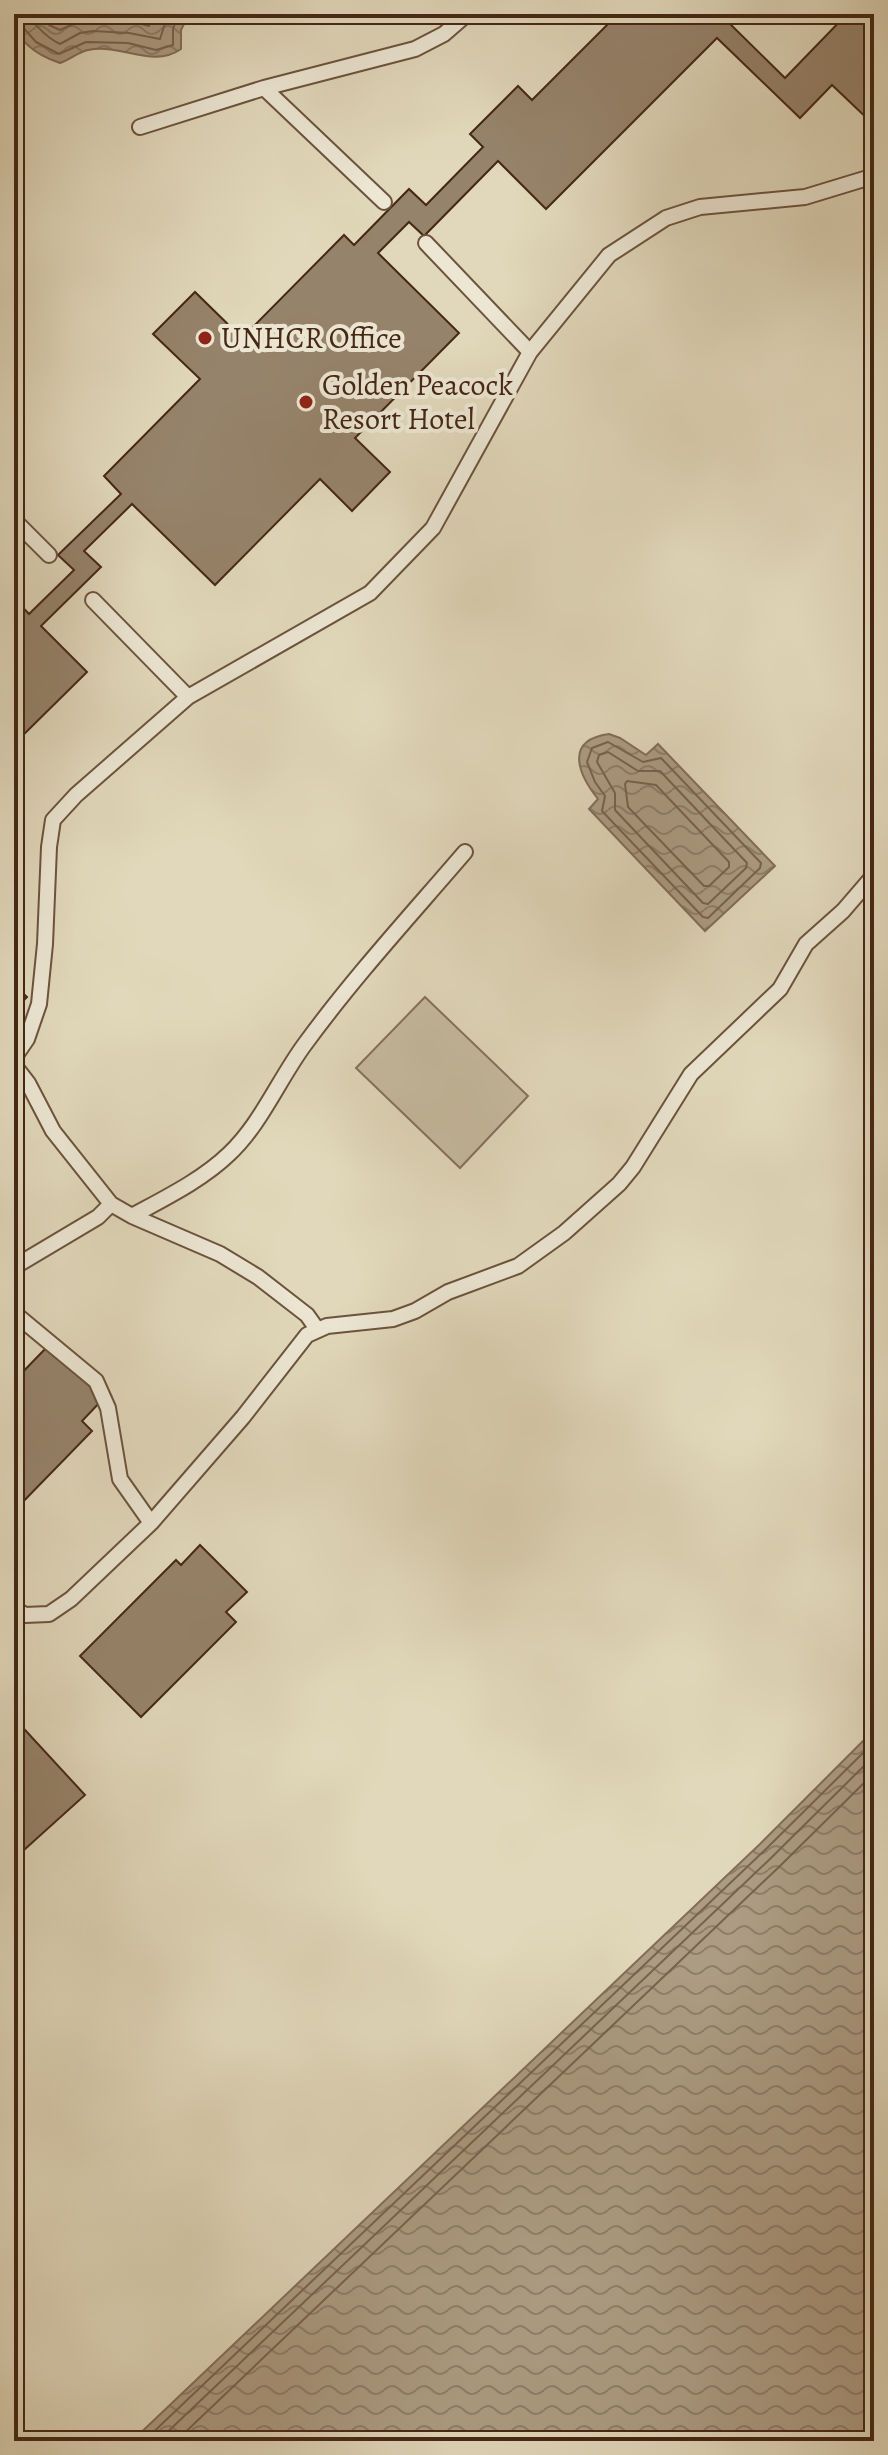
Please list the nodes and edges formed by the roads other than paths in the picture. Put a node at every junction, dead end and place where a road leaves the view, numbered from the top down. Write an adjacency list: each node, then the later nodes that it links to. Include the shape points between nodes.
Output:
1 (467, 14): 2 (lane, via 415,49)
2 (264, 88): 3 (lane); 5 (lane)
3 (140, 127)
4 (874, 176): 7 (lane, via 805,197 700,207 666,218 609,255)
5 (384, 202)
6 (426, 243): 7 (lane)
7 (530, 352): 11 (lane, via 433,528 370,593)
8 (14, 520): 9 (lane)
9 (49, 555)
10 (93, 600): 11 (lane)
11 (188, 697): 14 (lane, via 53,820 39,1004)
12 (465, 852): 17 (lane, via 346,990 247,1135 194,1180)
13 (874, 875): 20 (lane, via 806,944 780,989 691,1074 619,1184 564,1233 518,1266 448,1292 415,1311)
14 (14, 1058)
15 (14, 1065): 16 (lane, via 53,1131)
16 (111, 1204): 17 (lane); 18 (lane)
17 (132, 1216): 20 (lane, via 220,1254 258,1277)
18 (14, 1267)
19 (14, 1313): 21 (lane, via 96,1381 108,1408 120,1479)
20 (317, 1329): 21 (lane)
21 (151, 1523): 22 (lane, via 49,1614 25,1615)
22 (14, 1609)

